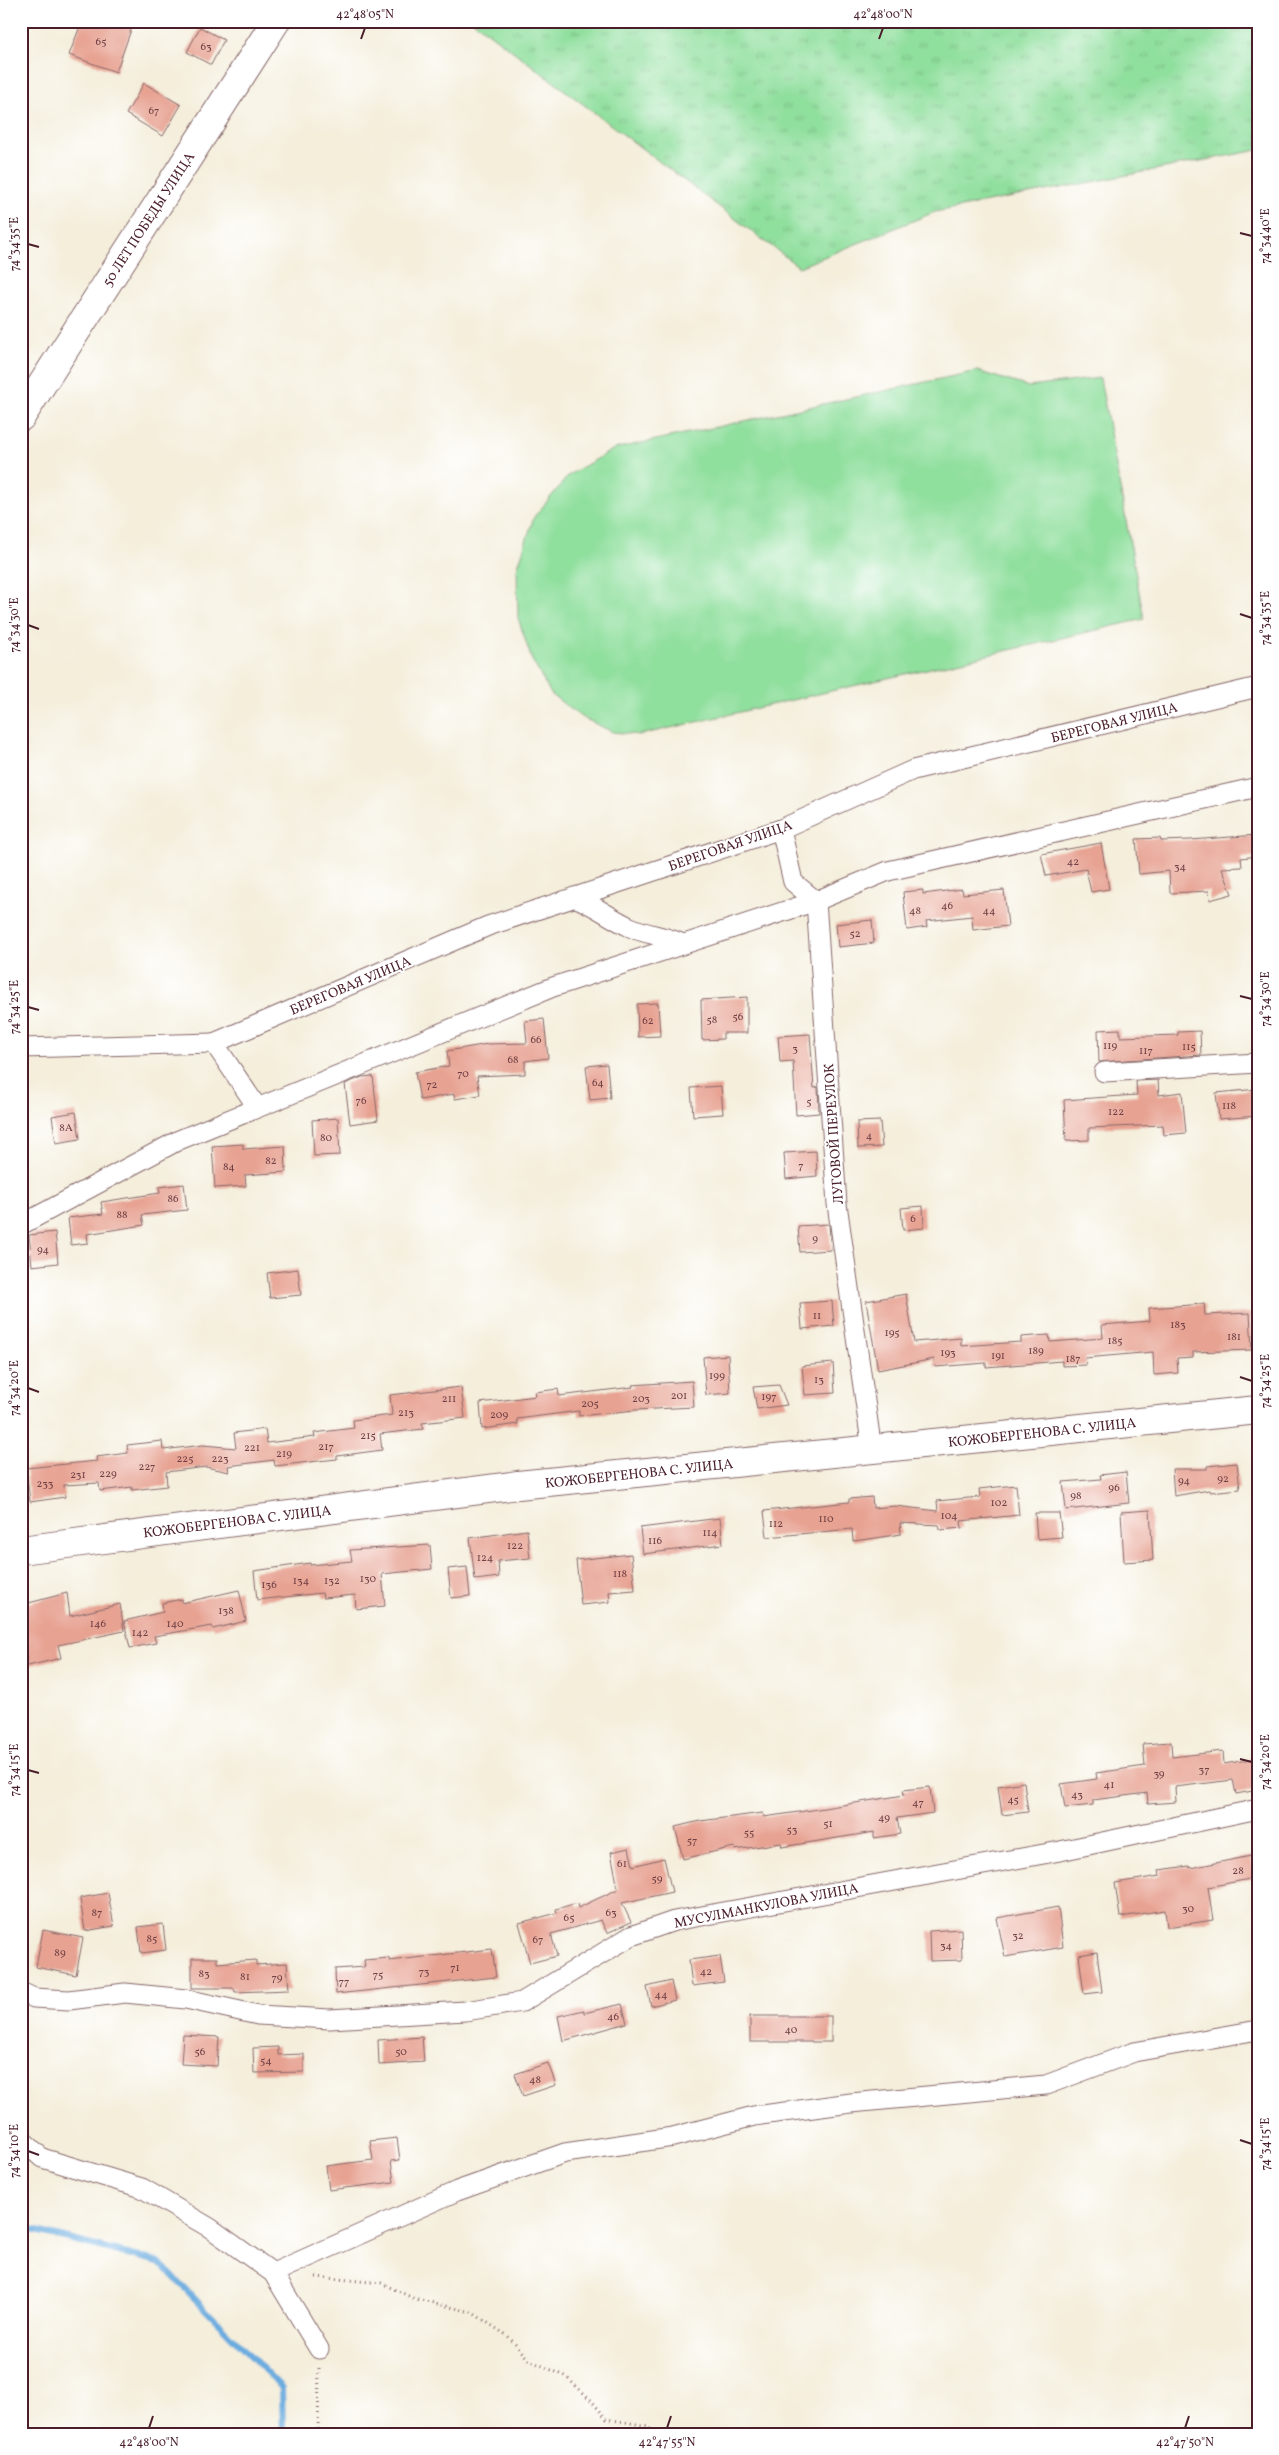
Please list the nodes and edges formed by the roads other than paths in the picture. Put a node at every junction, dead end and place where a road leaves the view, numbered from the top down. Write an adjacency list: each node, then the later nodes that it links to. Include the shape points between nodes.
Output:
1 (276, 21): 2 (main road, 50 ЛЕТ ПОБЕДЫ УЛИЦА)
2 (21, 417)
3 (1258, 687): 5 (street, БЕРЕГОВАЯ УЛИЦА, via 913,770)
4 (1258, 787): 7 (street, via 888,871)
5 (781, 829): 6 (street, БЕРЕГОВАЯ УЛИЦА); 7 (street, via 793,882)
6 (574, 897): 8 (street, via 595,905 631,928); 9 (street, БЕРЕГОВАЯ УЛИЦА, via 488,926)
7 (816, 901): 8 (street); 16 (street, ЛУГОВОЙ ПЕРЕУЛОК, via 838,1204)
8 (684, 944): 13 (street, via 552,987)
9 (214, 1043): 10 (street, БЕРЕГОВАЯ УЛИЦА); 13 (street)
10 (21, 1048)
11 (1258, 1063): 12 (street)
12 (1104, 1072)
13 (257, 1107): 14 (street, via 179,1140)
14 (21, 1225)
15 (1258, 1410): 16 (main road, КОЖОБЕРГЕНОВА С. УЛИЦА)
16 (872, 1450): 17 (main road, КОЖОБЕРГЕНОВА С. УЛИЦА, via 508,1486)
17 (21, 1550)
18 (1258, 1809): 19 (street, МУСУЛМАНКУЛОВА УЛИЦА, via 1060,1852 674,1921 631,1936 522,2002 465,2012 330,2019 258,2015 186,2000 125,1994 69,2000 34,1998)
19 (21, 1992)
20 (1258, 2030): 22 (street, via 1134,2052 1046,2086 851,2103 754,2116 673,2137 565,2153 457,2191)
21 (21, 2139): 22 (street, via 42,2158 142,2188 210,2228)
22 (273, 2273): 23 (street)
23 (320, 2350)

